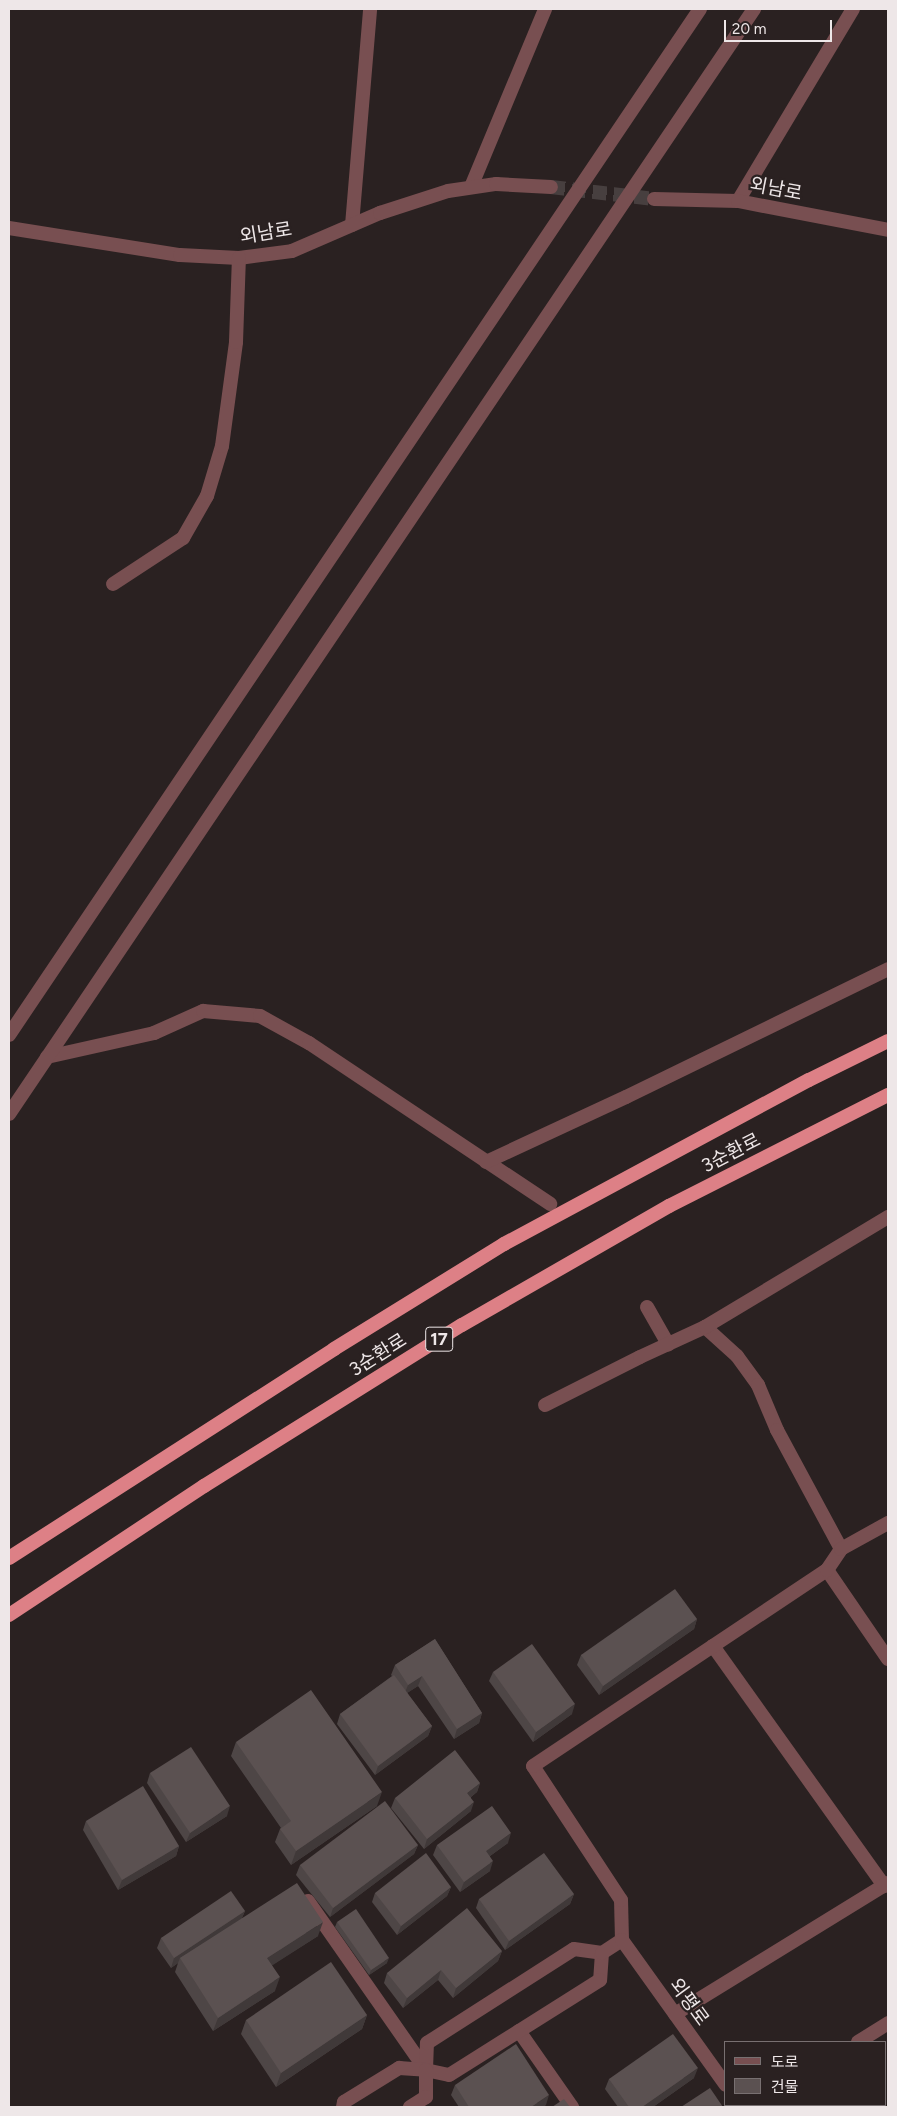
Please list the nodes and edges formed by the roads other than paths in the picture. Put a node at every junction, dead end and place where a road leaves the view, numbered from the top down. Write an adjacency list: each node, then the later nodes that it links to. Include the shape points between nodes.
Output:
1 (370, 9): 10 (street)
2 (545, 9): 6 (street)
3 (700, 9): 16 (street)
4 (754, 9): 18 (street)
5 (852, 9): 9 (street)
6 (471, 187): 7 (street, 외남로, via 496,184); 10 (street, 외남로, via 448,191)
7 (551, 187)
8 (654, 198): 9 (street, 외남로)
9 (738, 201): 12 (street, 외남로)
10 (352, 225): 13 (street, 외남로, via 292,251)
11 (9, 228): 13 (street, 외남로, via 180,255)
12 (888, 230)
13 (239, 258): 14 (street, via 236,342 222,446 207,496 183,538)
14 (113, 584)
15 (888, 969): 21 (street)
16 (9, 1035)
17 (888, 1041): 30 (highway, 3순환로 / 17, via 504,1244)
18 (47, 1058): 20 (street); 21 (street, via 154,1033 203,1011 260,1016 308,1043)
19 (888, 1095): 32 (highway, 3순환로 / 17, via 669,1206 462,1325 204,1486)
20 (9, 1114)
21 (486, 1162): 22 (street)
22 (550, 1204)
23 (888, 1217): 25 (street)
24 (647, 1307): 26 (street)
25 (705, 1327): 26 (street); 29 (street, via 737,1356 758,1385 777,1430)
26 (668, 1344): 27 (street)
27 (546, 1405)
28 (888, 1523): 29 (street)
29 (841, 1549): 31 (street)
30 (9, 1558)
31 (827, 1570): 33 (street); 34 (street)
32 (9, 1615)
33 (713, 1646): 35 (street); 37 (street, via 532,1766 621,1900)
34 (888, 1659)
35 (886, 1884): 39 (street)
36 (302, 1891): 43 (street)
37 (622, 1940): 38 (street); 39 (street, 외평로)
38 (602, 1953): 41 (street, via 600,1980); 43 (street, via 574,1949 427,2043)
39 (675, 2014): 44 (street, 외평로)
40 (888, 2023): 42 (street)
41 (520, 2031): 43 (street, via 449,2075); 47 (street)
42 (860, 2041)
43 (426, 2070): 45 (street, via 399,2068 344,2102); 46 (street, via 426,2097)
44 (724, 2082)
45 (343, 2107)
46 (410, 2107)
47 (572, 2107)

